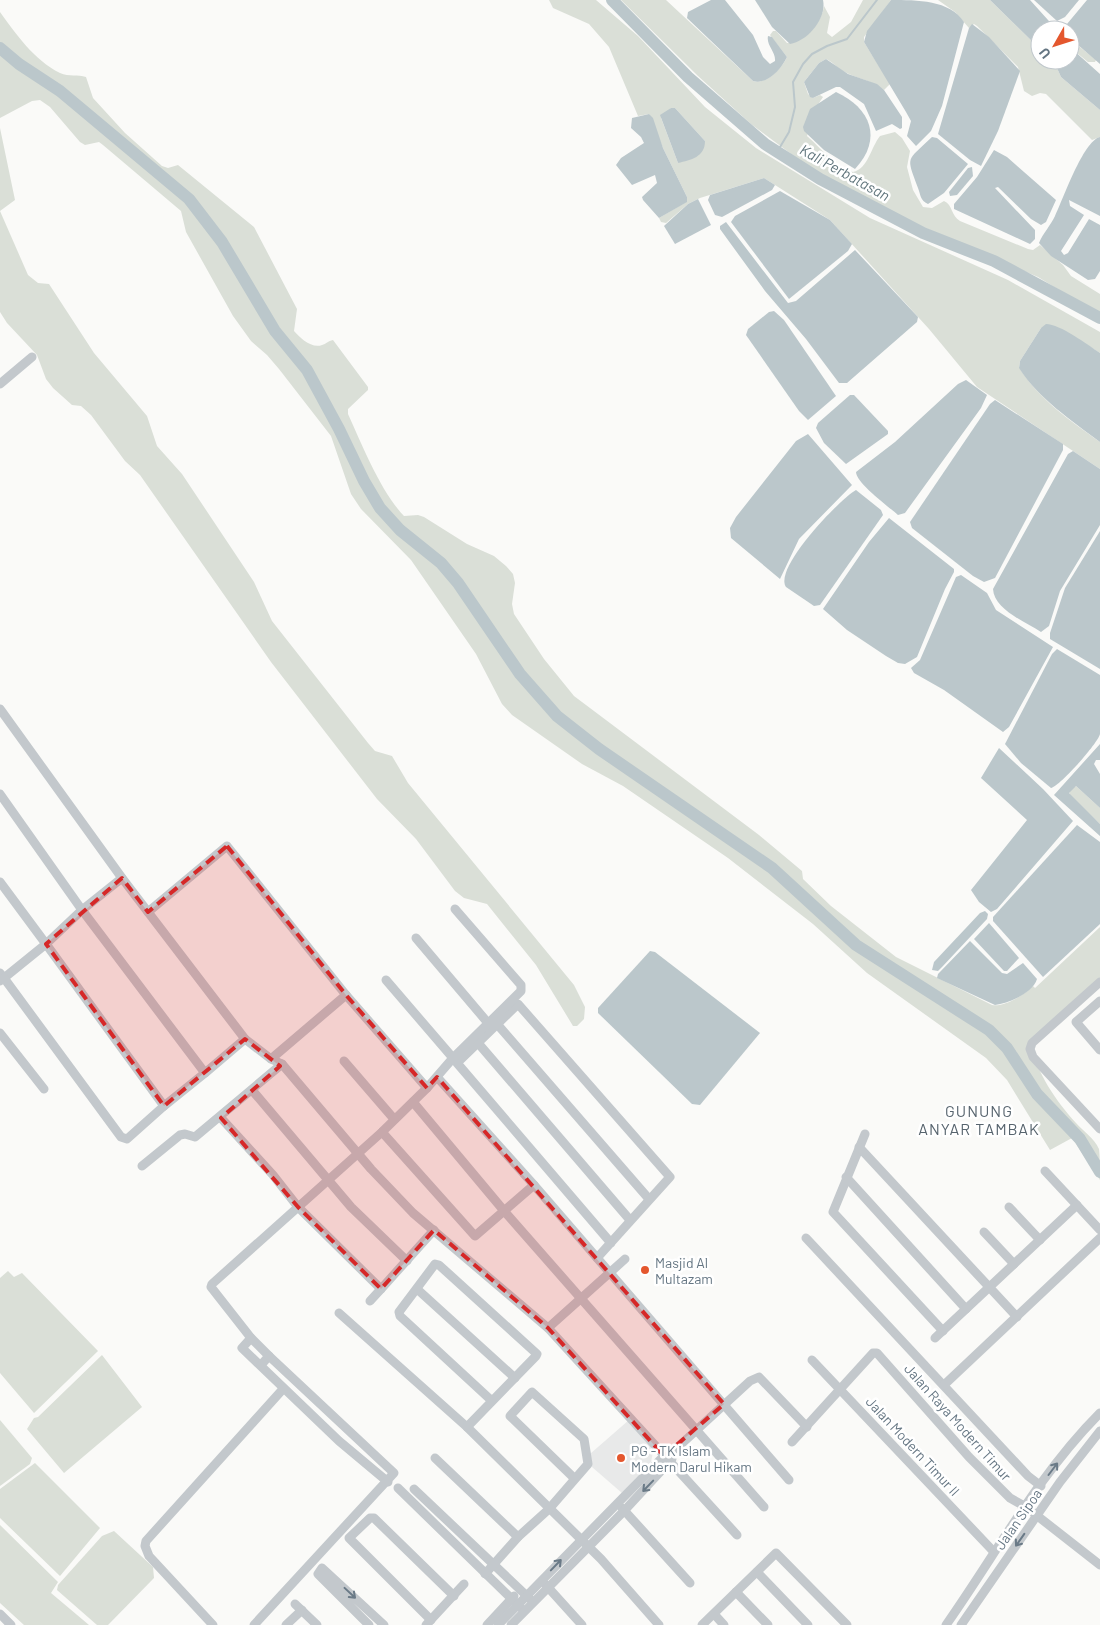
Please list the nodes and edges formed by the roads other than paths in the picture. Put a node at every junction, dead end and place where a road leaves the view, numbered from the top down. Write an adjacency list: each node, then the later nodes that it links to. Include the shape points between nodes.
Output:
1 (32, 357): 2 (street)
2 (0, 384)
3 (1, 713): 5 (street)
4 (0, 794): 8 (street)
5 (122, 878): 8 (street); 9 (street)
6 (0, 882): 11 (street)
7 (455, 909): 17 (street, via 520,985 521,991)
8 (82, 910): 11 (street); 26 (street)
9 (148, 912): 15 (street, via 227,846); 19 (street)
10 (416, 938): 17 (street)
11 (46, 944): 12 (street); 32 (street)
12 (1, 977): 32 (street, via 121,1137 127,1138)
13 (386, 980): 22 (street)
14 (1100, 982): 35 (street, via 1032,1043 1030,1049 1033,1057)
15 (346, 995): 23 (street); 28 (street)
16 (1100, 1001): 21 (street, via 1076,1022)
17 (493, 1023): 20 (street); 22 (street); 45 (street); 45 (street, via 518,1004 670,1177)
18 (0, 1033): 29 (street)
19 (244, 1039): 23 (street); 26 (street)
20 (478, 1043): 50 (street); 57 (street, via 457,1063)
21 (1100, 1050)
22 (453, 1058): 27 (street)
23 (271, 1059): 25 (street)
24 (344, 1061): 34 (street)
25 (282, 1064): 30 (street); 39 (street)
26 (205, 1073): 32 (street)
27 (437, 1077): 28 (street); 44 (street)
28 (427, 1088): 31 (street)
29 (44, 1089)
30 (252, 1090): 33 (street); 43 (street)
31 (413, 1102): 34 (street); 49 (street)
32 (164, 1106)
33 (221, 1118): 40 (street, via 195,1137 180,1135); 48 (street)
34 (394, 1119): 36 (street)
35 (1100, 1129)
36 (382, 1132): 39 (street); 49 (street, via 473,1234 477,1235)
37 (865, 1134): 38 (street)
38 (859, 1147): 42 (street); 63 (street)
39 (358, 1154): 43 (street); 51 (street)
40 (142, 1166)
41 (1045, 1170): 46 (street)
42 (846, 1178): 68 (street); 72 (street, via 833,1212)
43 (328, 1180): 48 (street); 60 (street)
44 (534, 1185): 49 (street); 58 (street)
45 (649, 1199): 50 (street)
46 (1077, 1205): 52 (street); 56 (street)
47 (1009, 1206): 56 (street)
48 (298, 1207): 64 (street); 74 (street, via 211,1286)
49 (505, 1212): 66 (street)
50 (630, 1220): 57 (street)
51 (434, 1230): 60 (street); 71 (street)
52 (1100, 1230)
53 (984, 1232): 61 (street)
54 (806, 1238): 78 (street)
55 (1100, 1238): 70 (street)
56 (1040, 1240): 61 (street)
57 (610, 1243): 58 (street)
58 (597, 1258): 62 (street)
59 (625, 1260): 62 (street)
60 (407, 1261): 64 (street)
61 (1014, 1264): 63 (street)
62 (610, 1273): 66 (street); 82 (street)
63 (989, 1287): 68 (street); 70 (street)
64 (382, 1289): 67 (street)
65 (417, 1289): 77 (street); 77 (street, via 435,1264 439,1265 536,1352 536,1356); 81 (street, via 399,1312 400,1316)
66 (581, 1298): 71 (street); 86 (street)
67 (370, 1301)
68 (966, 1309): 72 (street)
69 (339, 1313): 84 (street)
70 (1017, 1317): 78 (street)
71 (548, 1328): 90 (street)
72 (943, 1331): 73 (street)
73 (935, 1338)
74 (247, 1342): 76 (street); 76 (street, via 242,1348)
75 (812, 1360): 80 (street, Jalan Modern Timur II)
76 (264, 1361): 79 (street); 93 (street, via 394,1473)
77 (515, 1378): 81 (street)
78 (944, 1385): 94 (street)
79 (283, 1389): 93 (street); 127 (street, via 146,1542 149,1556)
80 (841, 1389): 85 (street); 99 (street, Jalan Raya Modern Timur, via 873,1353 881,1356 969,1457 1010,1498); 107 (street, Jalan Modern Timur II)
81 (492, 1401): 84 (street)
82 (724, 1404): 85 (street, via 750,1381 759,1378); 86 (street); 92 (street)
83 (1100, 1413): 94 (street, one-way to 83)
84 (467, 1427): 100 (street)
85 (807, 1428): 88 (street)
86 (696, 1429): 90 (street); 98 (street)
87 (1100, 1430): 101 (street, Jalan Sipoa)
88 (792, 1442)
89 (435, 1458): 103 (street)
90 (667, 1459): 97 (street); 102 (street)
91 (574, 1478): 91 (street, via 587,1467 584,1440 532,1392 510,1415); 100 (street)
92 (788, 1480)
93 (388, 1482): 128 (street)
94 (1041, 1486): 99 (street)
95 (398, 1488): 105 (street)
96 (414, 1489): 105 (street)
97 (621, 1507): 104 (street); 106 (street); 113 (street)
98 (764, 1507)
99 (1026, 1507): 101 (street, Jalan Raya Modern Timur); 107 (street)
100 (549, 1509): 103 (street); 104 (street)
101 (1037, 1515): 108 (street, Jalan Raya Modern Timur); 114 (street, Jalan Sipoa, one-way to 114)
102 (737, 1535)
103 (518, 1537): 109 (street)
104 (582, 1539): 106 (street); 112 (street, one-way to 104)
105 (463, 1544): 109 (street)
106 (588, 1546): 116 (street); 136 (street)
107 (994, 1552): 111 (street)
108 (1100, 1565)
109 (489, 1569): 118 (street); 121 (street)
110 (757, 1572): 117 (street); 140 (street); 141 (street, via 774,1554 779,1553)
111 (979, 1576): 114 (street); 142 (street)
112 (542, 1580): 116 (street); 118 (street)
113 (690, 1583)
114 (990, 1583): 143 (street, Jalan Sipoa)
115 (464, 1584): 119 (street)
116 (549, 1588): 120 (street); 135 (street)
117 (736, 1592): 123 (street); 139 (street)
118 (524, 1593): 120 (street); 121 (street)
119 (454, 1596): 124 (street); 124 (street, via 374,1518 370,1518 349,1540)
120 (534, 1603): 121 (street)
121 (518, 1605): 125 (street); 133 (street); 134 (street)
122 (0, 1614): 126 (street)
123 (714, 1614): 137 (street); 138 (street)
124 (429, 1622)
125 (516, 1623)
126 (11, 1625)
127 (213, 1625)
128 (254, 1625)
129 (286, 1625): 130 (street, via 298,1607)
130 (318, 1625)
131 (369, 1625): 132 (street, one-way to 132, via 318,1574 322,1568)
132 (384, 1625)
133 (487, 1625)
134 (498, 1625)
135 (582, 1625)
136 (659, 1625)
137 (702, 1625)
138 (724, 1625)
139 (768, 1625)
140 (808, 1625)
141 (847, 1625)
142 (946, 1625)
143 (961, 1625)

